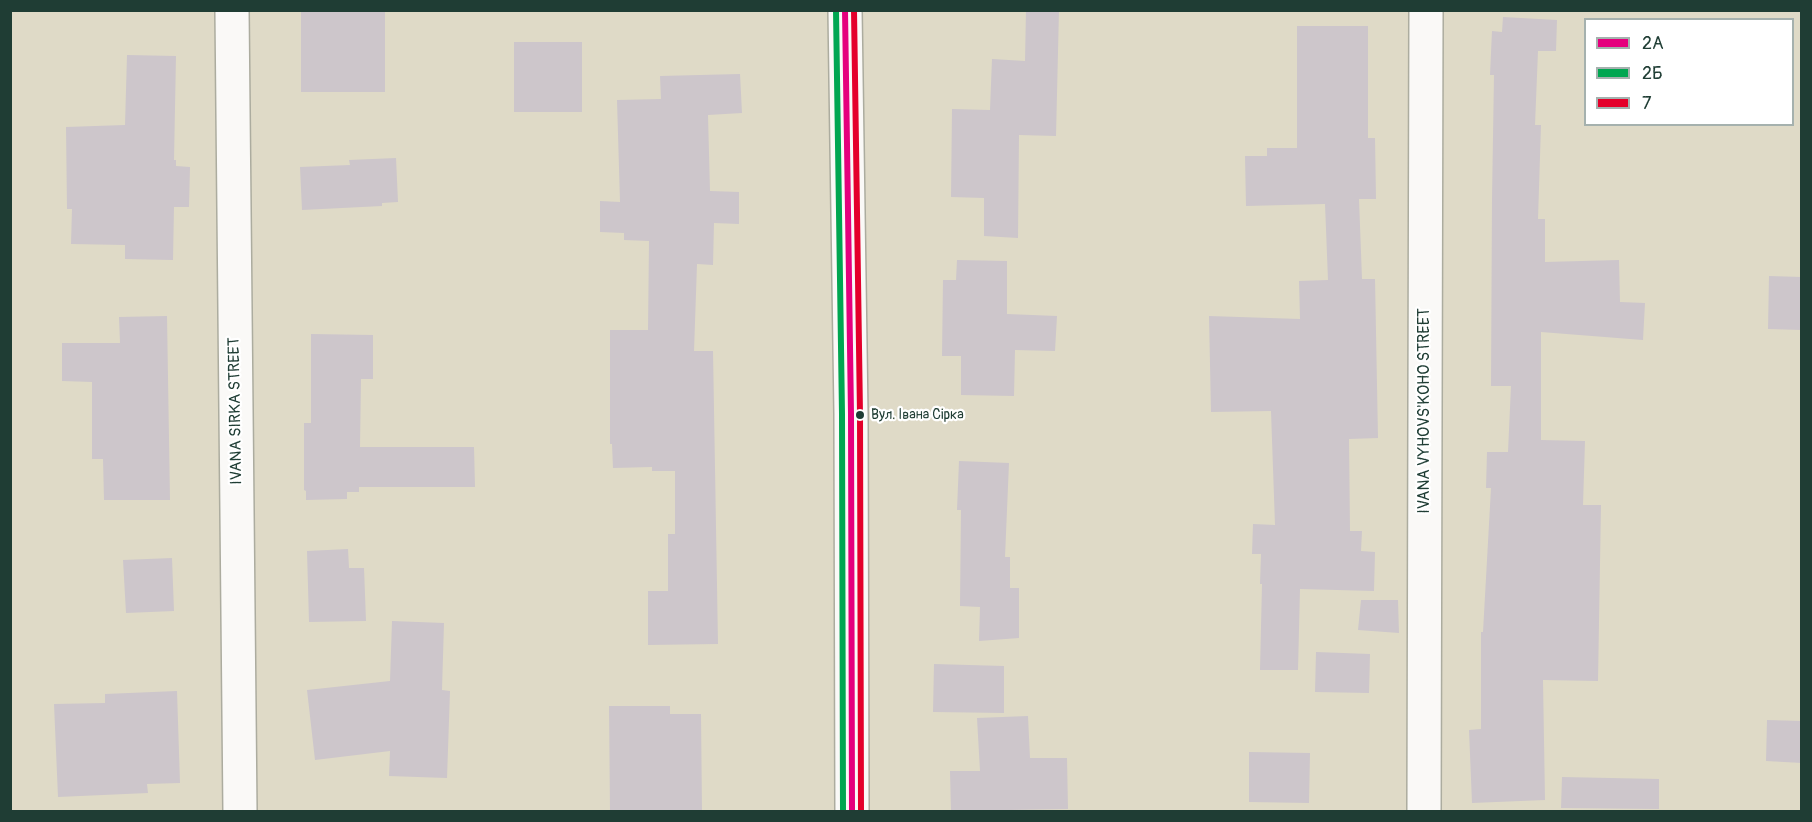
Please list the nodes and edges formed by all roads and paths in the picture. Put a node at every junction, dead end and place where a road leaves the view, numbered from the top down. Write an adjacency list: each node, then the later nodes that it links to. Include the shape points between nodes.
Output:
1 (232, 10): 4 (street, IVANA SIRKA STREET)
2 (845, 10): 5 (street)
3 (1426, 10): 6 (street, IVANA VYHOVS'KOHO STREET)
4 (240, 812)
5 (852, 812)
6 (1424, 812)

